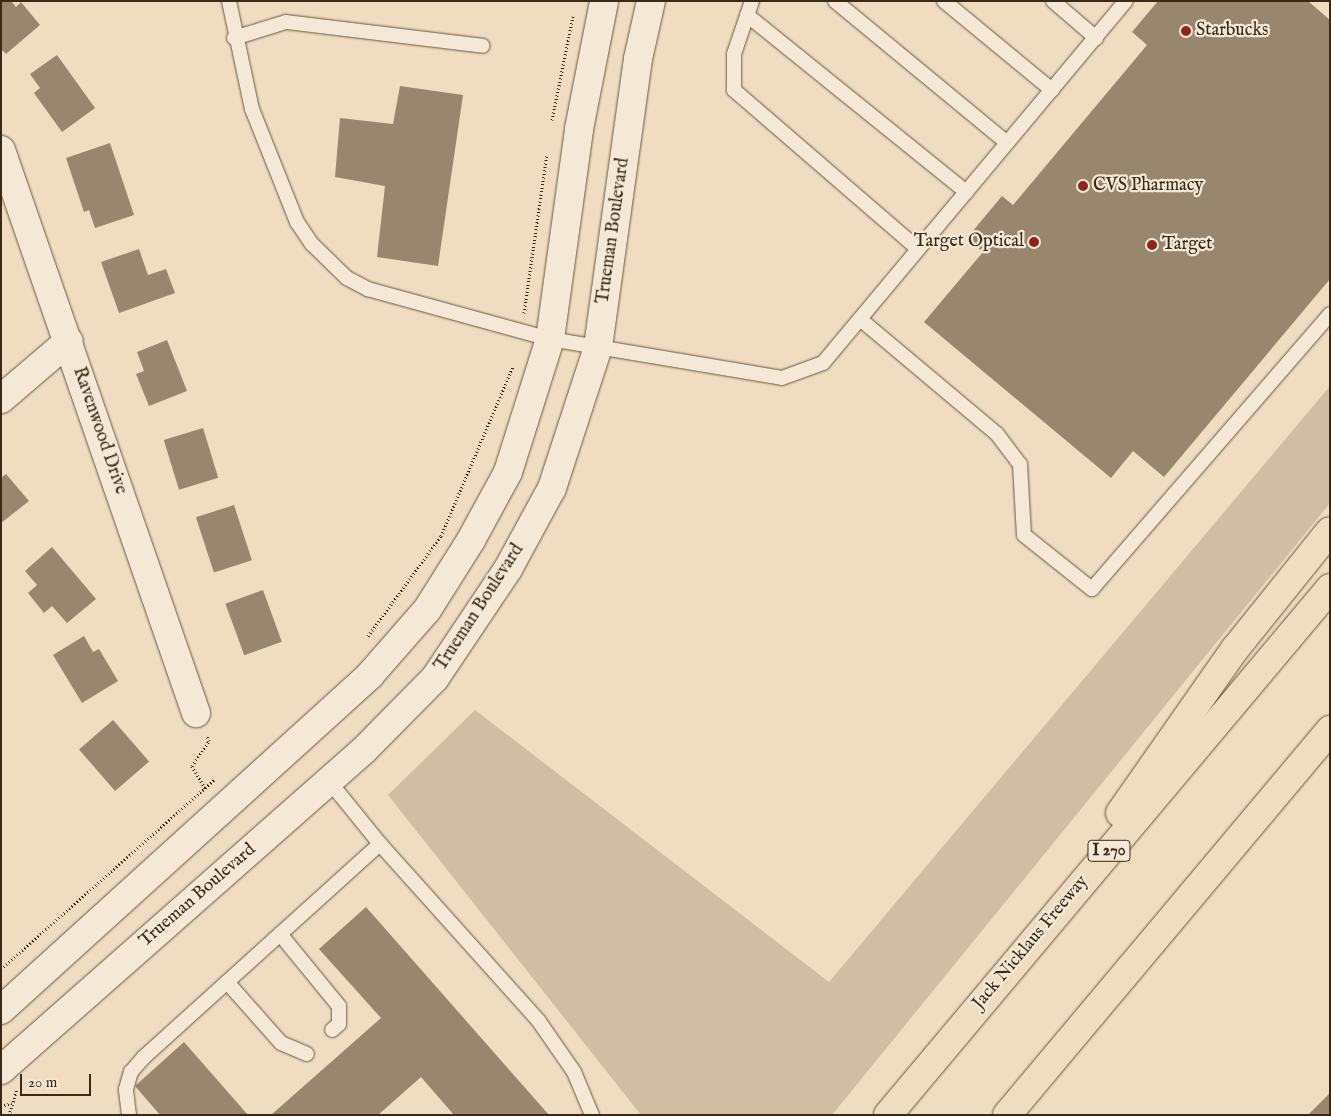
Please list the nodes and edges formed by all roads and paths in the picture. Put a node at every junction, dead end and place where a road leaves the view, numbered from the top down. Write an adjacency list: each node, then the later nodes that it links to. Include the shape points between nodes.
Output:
1 (229, 1): 11 (lane)
2 (604, 1): 24 (main road, via 579,128)
3 (651, 1): 26 (main road, Trueman Boulevard, via 638,60)
4 (752, 1): 10 (lane)
5 (835, 1): 16 (lane)
6 (944, 1): 14 (lane)
7 (1053, 1): 12 (lane)
8 (1126, 1): 12 (lane)
9 (574, 11): 15 (path)
10 (747, 15): 19 (lane); 20 (lane, via 734,54 734,90)
11 (234, 38): 13 (lane, via 286,22); 23 (lane, via 252,109 298,222 330,263 368,289)
12 (1096, 38): 14 (lane)
13 (483, 46)
14 (1052, 90): 16 (lane)
15 (552, 126)
16 (1007, 143): 19 (lane)
17 (549, 146): 23 (path)
18 (1, 150): 25 (main road, Ravenwood Drive)
19 (966, 192): 20 (lane)
20 (918, 249): 22 (lane)
21 (1330, 314): 22 (lane, via 1092,589 1024,535 1020,464 997,434)
22 (860, 319): 26 (lane, via 823,363 782,378)
23 (521, 330): 24 (lane); 30 (path, via 518,354 441,536)
24 (550, 339): 26 (lane); 36 (main road, via 508,472 427,610 370,675)
25 (68, 341): 27 (main road); 31 (main road, Ravenwood Drive)
26 (598, 347): 34 (main road, Trueman Boulevard, via 552,488 508,568 435,678)
27 (1, 399)
28 (1330, 531): 40 (highway, via 1235,649)
29 (1330, 588): 40 (highway, Jack Nicklaus Freeway / I 270)
30 (363, 642)
31 (196, 712): 35 (path, via 209,741 192,766)
32 (1330, 730): 51 (highway)
33 (221, 774): 35 (path)
34 (329, 781): 37 (lane); 45 (main road, Trueman Boulevard)
35 (204, 787): 36 (path); 39 (path)
36 (224, 811): 42 (main road)
37 (380, 844): 38 (lane); 49 (lane, via 538,1020 574,1072)
38 (280, 934): 41 (lane); 43 (lane, via 339,1006 339,1024)
39 (1, 969)
40 (1008, 971): 50 (highway, Jack Nicklaus Freeway / I 270)
41 (227, 982): 44 (lane, via 281,1043); 48 (lane, via 131,1072 126,1090)
42 (1, 1010)
43 (332, 1030)
44 (307, 1054)
45 (1, 1070)
46 (13, 1103): 47 (path)
47 (1, 1106)
48 (129, 1115)
49 (592, 1115)
50 (888, 1115)
51 (1007, 1115)

